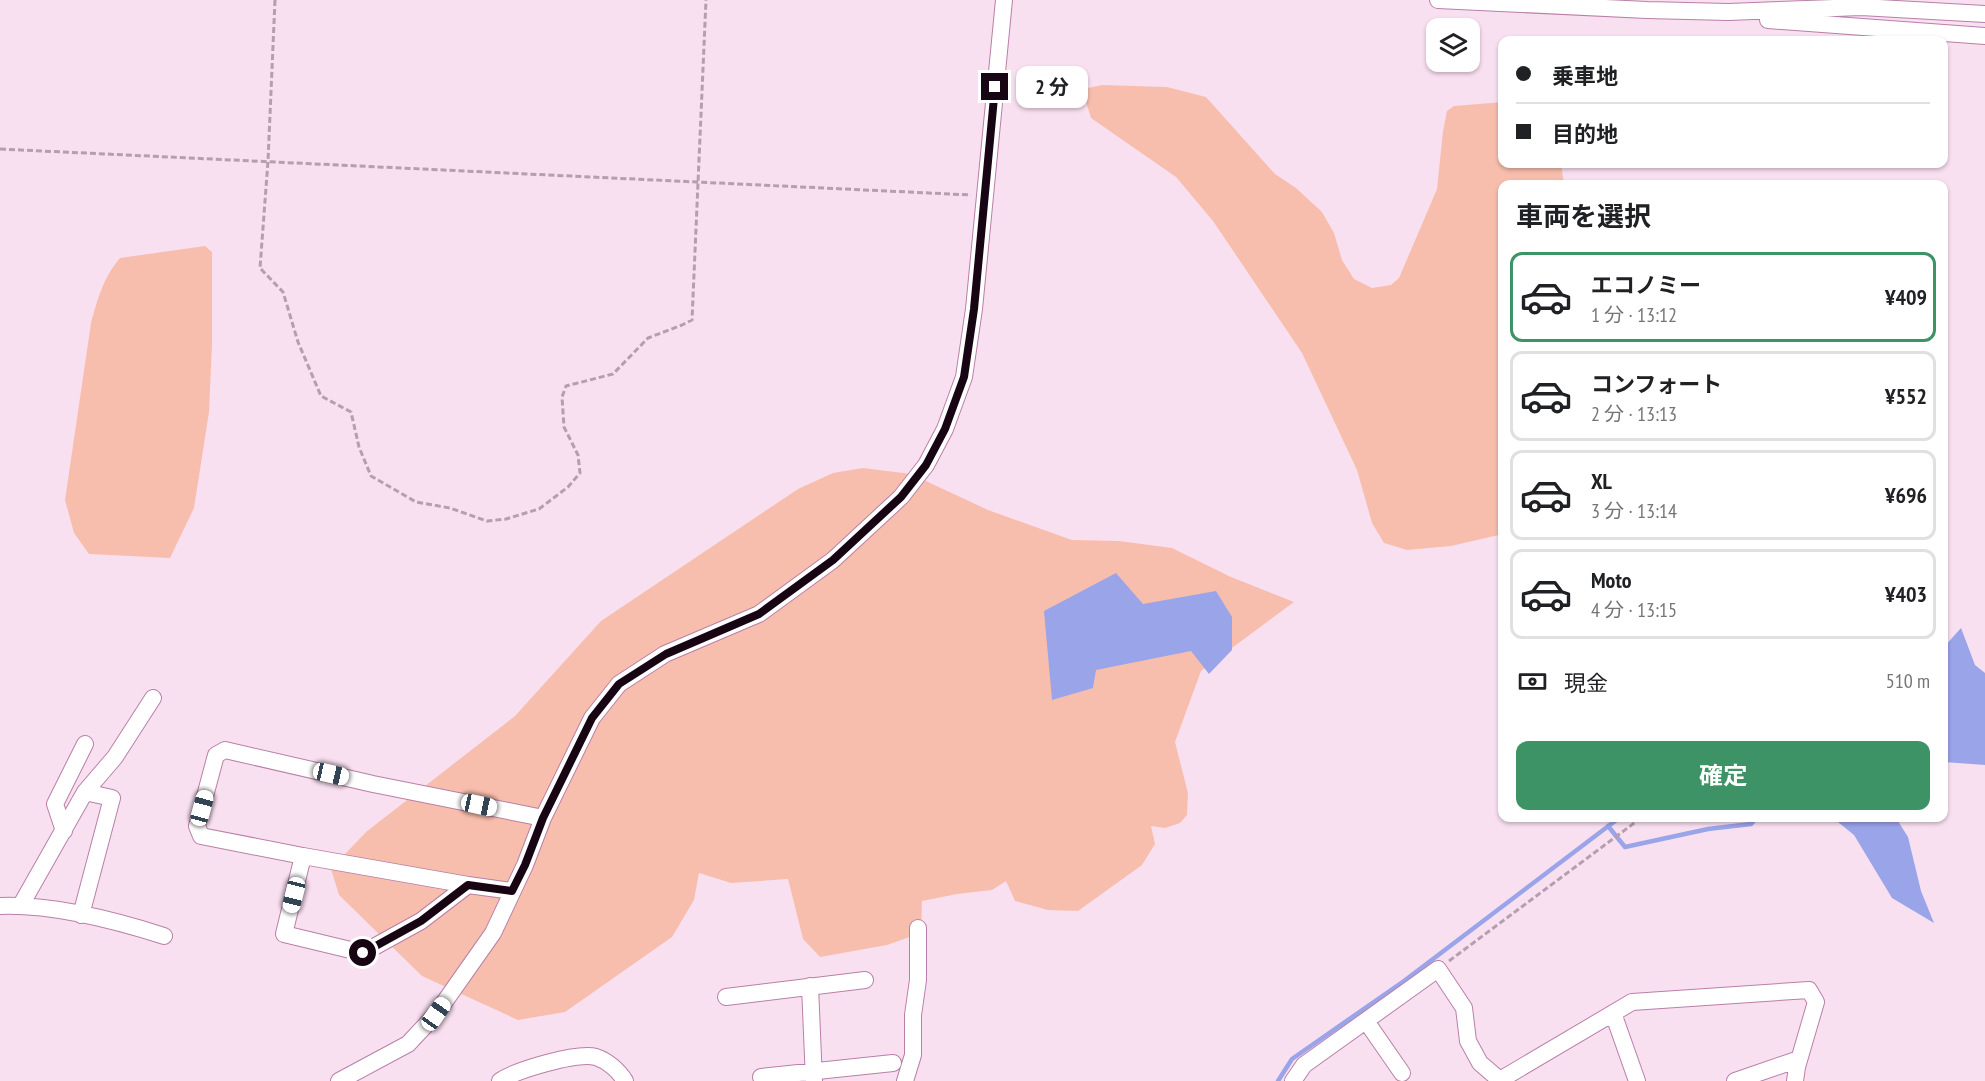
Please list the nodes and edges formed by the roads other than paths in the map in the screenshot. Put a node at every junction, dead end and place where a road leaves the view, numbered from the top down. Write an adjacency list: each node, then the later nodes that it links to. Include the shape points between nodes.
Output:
1 (1004, 0): 9 (street, via 964,377 945,429 926,465 901,497 833,560 759,614 666,654 619,684 592,718)
2 (1438, 0): 3 (street)
3 (1647, 5): 4 (street, via 1762,11 1861,6); 5 (street)
4 (1985, 14)
5 (1985, 36)
6 (153, 698): 8 (street, via 115,757)
7 (85, 744): 10 (street, via 55,804)
8 (86, 792): 10 (street); 16 (street, via 111,798)
9 (543, 818): 11 (street, via 225,750 216,755 197,826 201,836); 13 (street)
10 (64, 831): 14 (street)
11 (303, 856): 12 (street); 12 (street, via 284,934 363,953 421,921)
12 (468, 885): 13 (street)
13 (512, 891): 29 (street, via 494,933 436,1014 408,1044)
14 (21, 905): 15 (street); 16 (street)
15 (0, 906)
16 (81, 915): 18 (street)
17 (918, 928): 32 (street, via 913,1055)
18 (165, 936)
19 (865, 980): 20 (street)
20 (810, 986): 21 (street); 27 (street)
21 (726, 997)
22 (1613, 1013): 24 (street, via 1632,1002 1809,990 1815,1002); 34 (street); 35 (street)
23 (1366, 1021): 26 (street); 33 (street, via 1304,1065); 34 (street, via 1438,969 1464,1008 1468,1041 1480,1063)
24 (1799, 1059): 36 (street); 37 (street)
25 (893, 1063): 27 (street)
26 (1402, 1073)
27 (814, 1076): 28 (street)
28 (761, 1077)
29 (339, 1081)
30 (500, 1081): 31 (street, via 510,1074 561,1059 595,1057 619,1070)
31 (625, 1081)
32 (905, 1081)
33 (1293, 1081)
34 (1501, 1081)
35 (1637, 1081)
36 (1735, 1081)
37 (1795, 1081)

